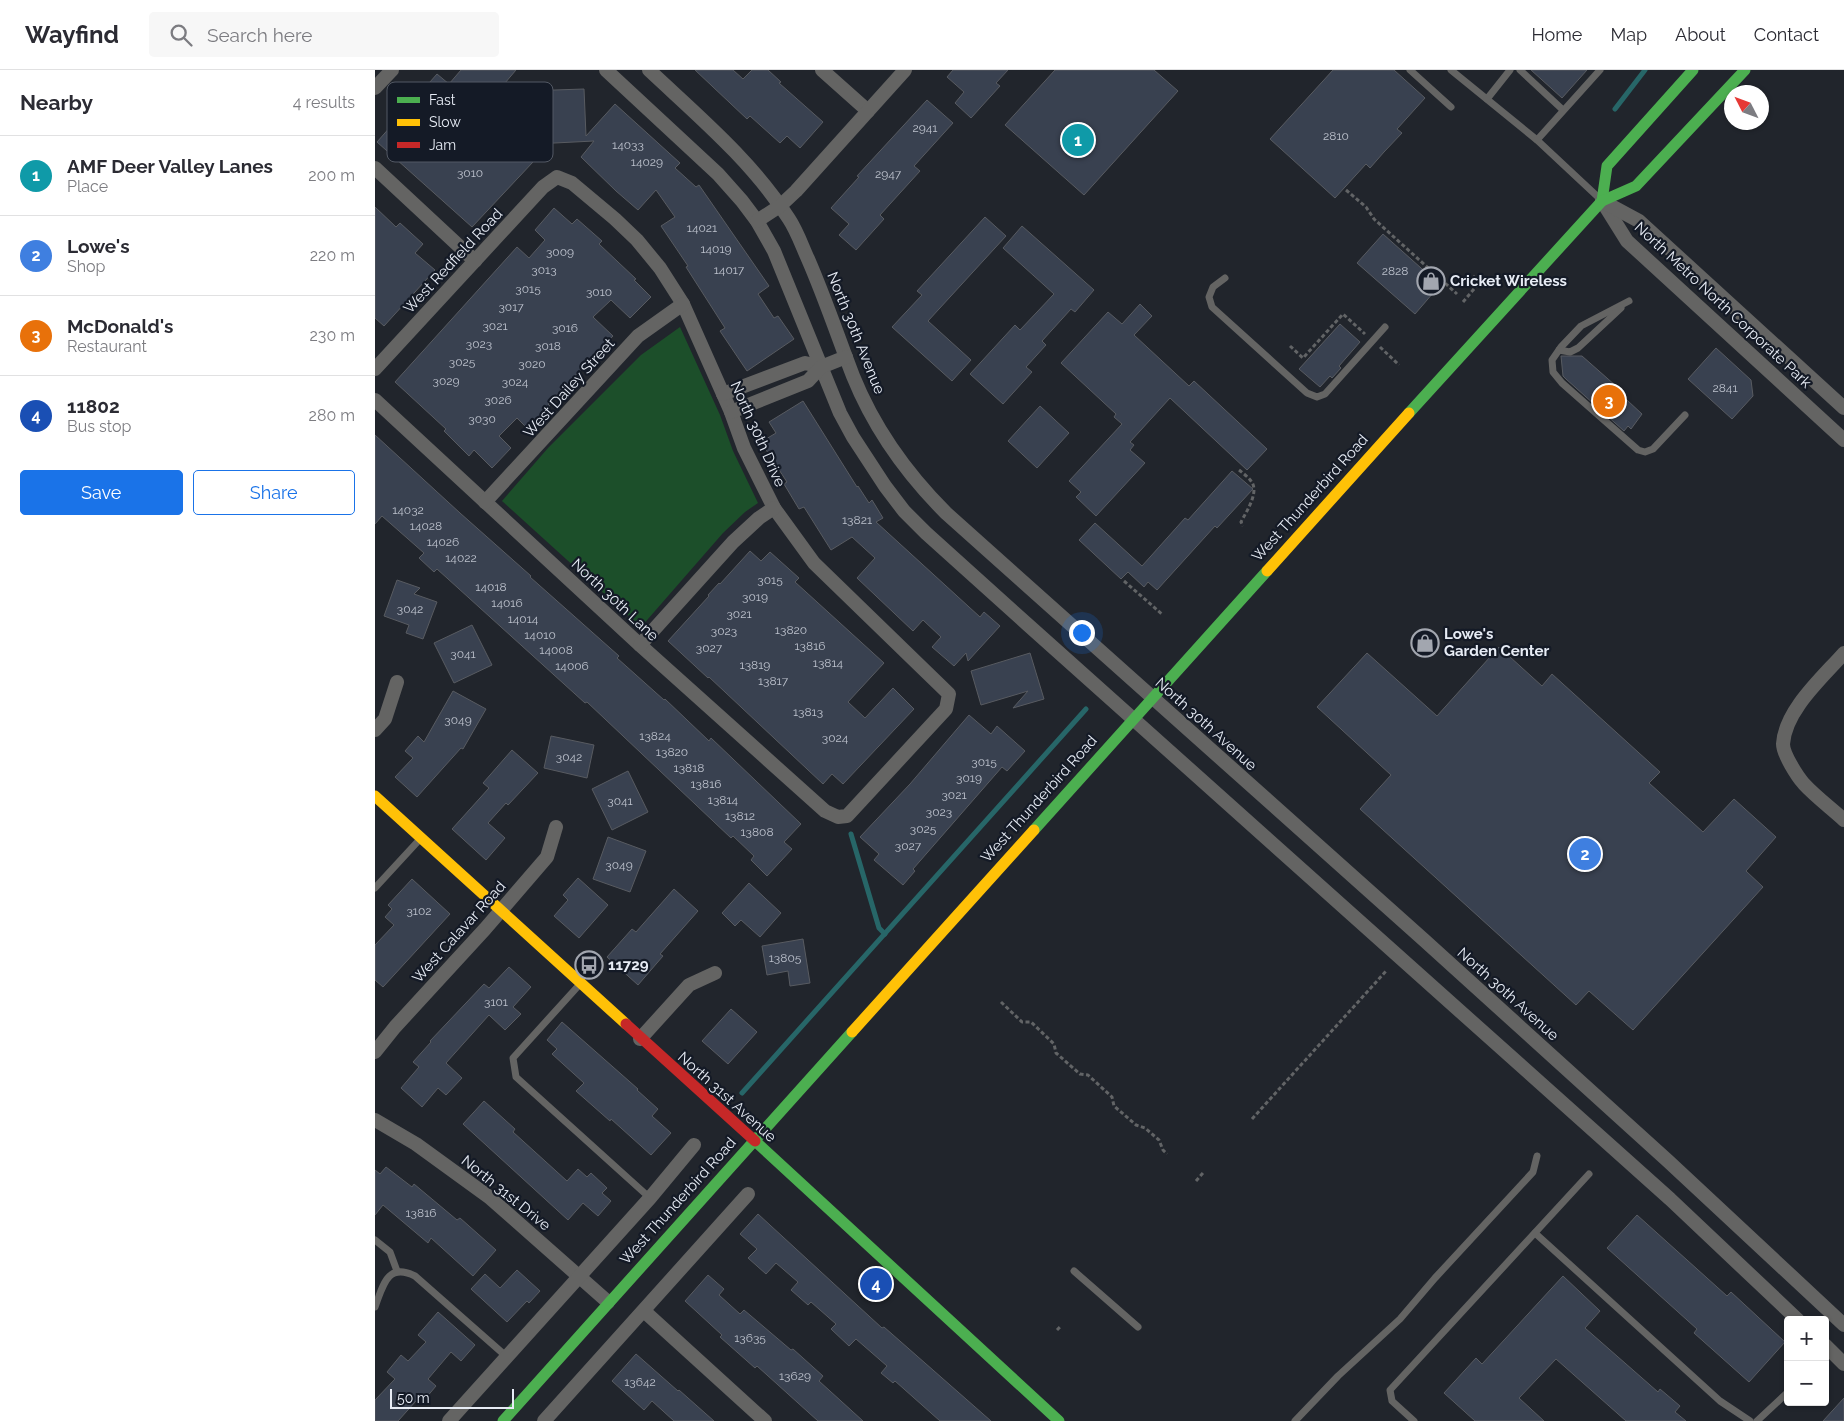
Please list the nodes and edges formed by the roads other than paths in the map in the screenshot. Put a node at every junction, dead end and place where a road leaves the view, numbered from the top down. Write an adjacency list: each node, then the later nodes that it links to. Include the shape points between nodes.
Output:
1 (392, 70): 13 (street)
2 (606, 70): 23 (street, via 718,174)
3 (649, 70): 22 (street, North 30th Avenue, via 735,152)
4 (822, 70): 17 (street)
5 (905, 70): 17 (street)
6 (1410, 70): 15 (lane)
7 (1451, 70): 14 (lane)
8 (1510, 70): 14 (lane)
9 (1520, 70): 16 (lane)
10 (1600, 70): 16 (lane)
11 (1693, 70): 21 (main road, via 1607,166)
12 (1745, 70): 21 (main road, West Thunderbird Road, via 1636,186)
13 (375, 88)
14 (1487, 99): 18 (lane)
15 (1451, 107)
16 (1563, 110): 18 (lane)
17 (868, 111): 22 (street)
18 (1537, 140): 21 (lane)
19 (375, 168): 24 (street)
20 (557, 178): 24 (street, West Redfield Road, via 543,187); 26 (street, North 30th Drive, via 572,183 637,240)
21 (1602, 200): 34 (street, North Metro North Corporate Park, via 1639,221); 37 (street, North Metro North Corporate Park, via 1627,240); 43 (main road, West Thunderbird Road)
22 (780, 206): 23 (street); 29 (street, North 30th Avenue, via 812,268)
23 (757, 221): 30 (street, via 774,251)
24 (475, 261): 31 (street, West Redfield Road)
25 (1225, 278): 27 (lane, via 1213,287 1209,297 1212,307 1307,393 1317,397 1325,394)
26 (683, 304): 32 (street, North 30th Drive); 38 (street, West Dailey Street, via 638,336)
27 (1385, 327)
28 (1559, 350): 28 (lane, via 1581,326 1629,301 1578,348 1570,352); 36 (lane, via 1552,360 1557,378 1638,450 1653,449)
29 (846, 357): 30 (street); 43 (street, North 30th Avenue, via 882,432 920,487)
30 (821, 367): 32 (street, via 805,363); 35 (street, via 808,381); 44 (street, via 839,413 874,471 905,511)
31 (375, 369)
32 (723, 394): 35 (street, North 30th Drive)
33 (375, 400): 38 (street, North 30th Lane)
34 (1844, 408)
35 (731, 412): 39 (street, North 30th Drive, via 744,448)
36 (1685, 415)
37 (1844, 440)
38 (485, 502): 40 (street, North 30th Lane)
39 (773, 508): 40 (street, via 733,542); 47 (street, North 30th Drive, via 815,563 949,694 946,709 847,816)
40 (641, 646): 47 (street, North 30th Lane, via 825,811)
41 (1844, 653): 48 (street, via 1802,700 1789,722 1783,745 1791,766 1804,784)
42 (397, 682): 45 (street, via 385,719)
43 (1152, 698): 44 (main road, West Thunderbird Road); 73 (street, North 30th Avenue, via 1668,1161)
44 (1133, 718): 58 (main road, West Thunderbird Road); 72 (street, via 1670,1199)
45 (375, 730)
46 (375, 796): 50 (main road, North 31st Avenue)
47 (838, 817)
48 (1844, 820)
49 (556, 827): 52 (street, West Calavar Road, via 547,857)
50 (421, 838): 51 (lane); 52 (main road, North 31st Avenue)
51 (375, 888)
52 (501, 910): 54 (main road, North 31st Avenue); 56 (street, West Calavar Road)
53 (715, 973): 55 (street, via 689,985)
54 (581, 983): 55 (main road, North 31st Avenue); 63 (lane, via 513,1058 516,1077)
55 (640, 1038): 58 (main road, North 31st Avenue)
56 (375, 1052)
57 (375, 1120): 68 (street, North 31st Drive, via 416,1144 489,1196)
58 (754, 1141): 69 (main road, West Thunderbird Road); 83 (main road, North 31st Avenue)
59 (694, 1144): 63 (street, West Thunderbird Road)
60 (1537, 1156): 84 (lane, via 1533,1172 1406,1313)
61 (1589, 1174): 64 (lane)
62 (748, 1194): 71 (street)
63 (650, 1198): 68 (street, West Thunderbird Road)
64 (1535, 1233): 85 (lane, via 1390,1390 1392,1401); 86 (lane, via 1720,1401)
65 (375, 1240): 66 (lane, via 390,1252)
66 (397, 1270): 70 (lane, via 391,1274); 76 (lane, via 415,1276)
67 (1075, 1271): 74 (lane)
68 (580, 1276): 69 (street, North 31st Drive); 76 (street, West Thunderbird Road)
69 (608, 1302): 80 (main road, West Thunderbird Road)
70 (375, 1307)
71 (644, 1310): 81 (street); 82 (street)
72 (1794, 1316)
73 (1844, 1325)
74 (1138, 1328)
75 (1829, 1353): 77 (street)
76 (507, 1357): 79 (street, West Thunderbird Road)
77 (1844, 1364)
78 (1784, 1396): 87 (lane)
79 (449, 1421)
80 (503, 1421)
81 (544, 1421)
82 (765, 1421)
83 (1059, 1421)
84 (1295, 1421)
85 (1414, 1421)
86 (1750, 1421)
87 (1757, 1421)

